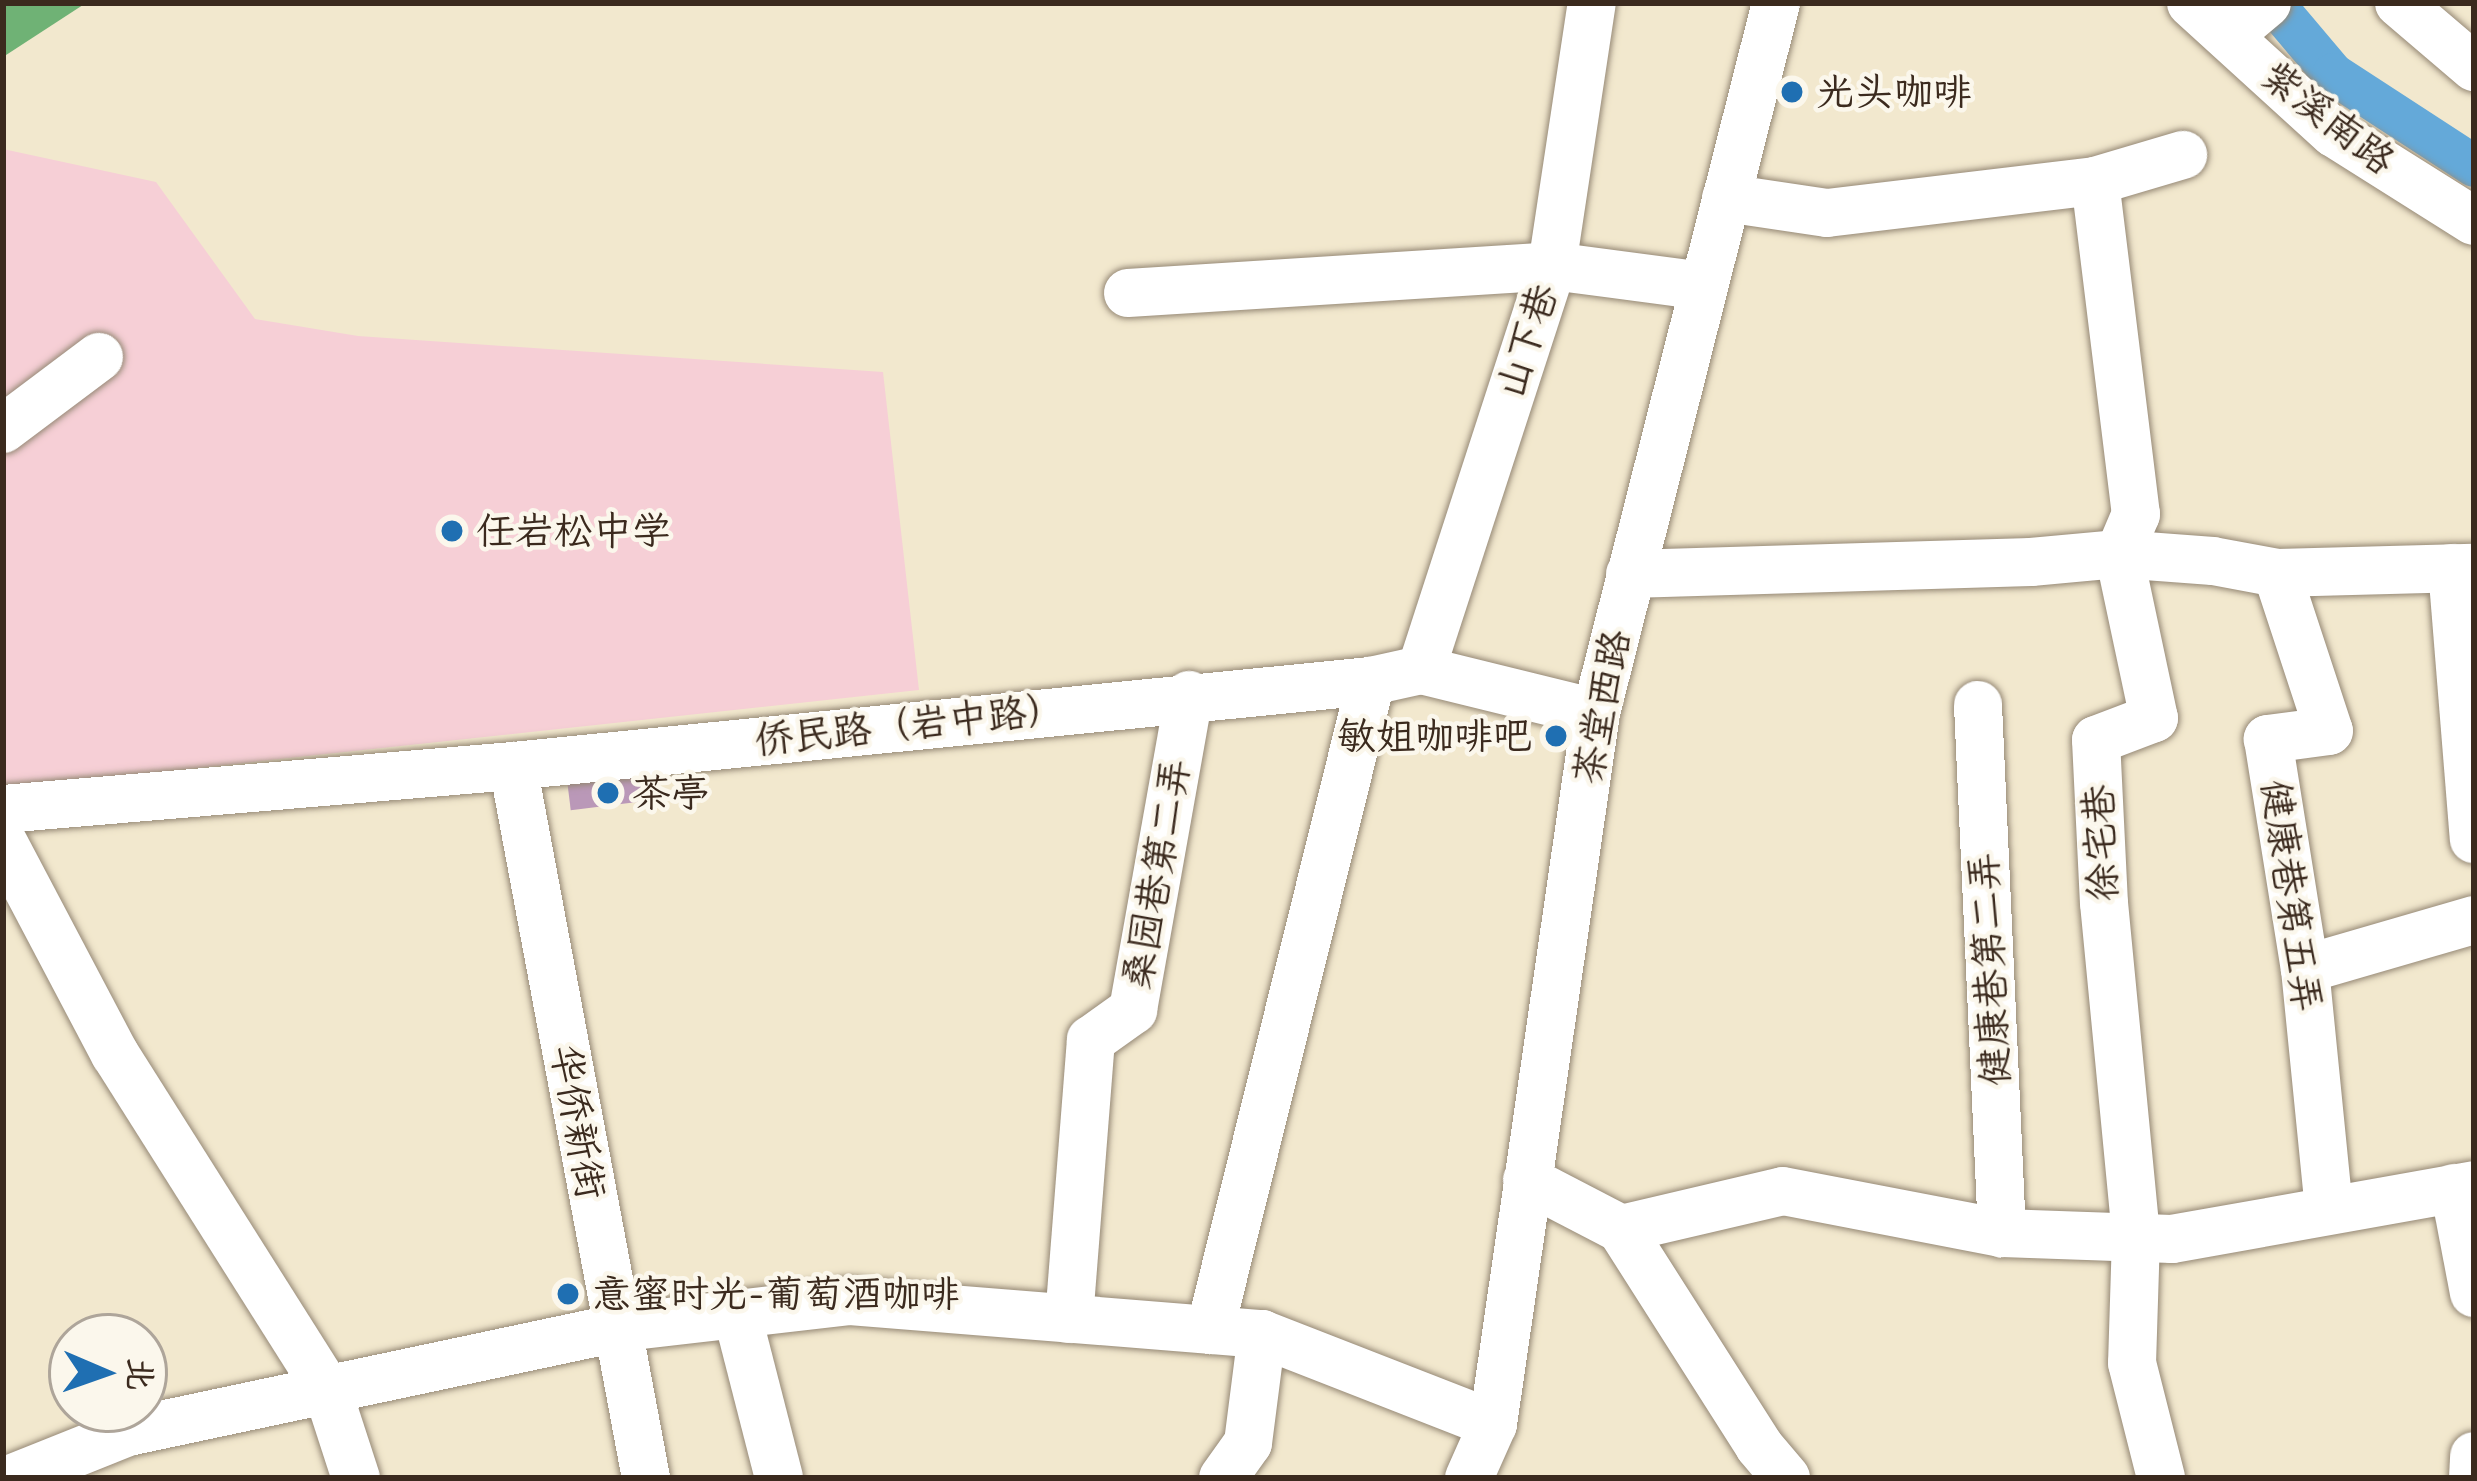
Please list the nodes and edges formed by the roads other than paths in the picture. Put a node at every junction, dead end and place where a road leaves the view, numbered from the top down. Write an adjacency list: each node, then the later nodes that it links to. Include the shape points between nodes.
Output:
1 (1592, 3): 12 (street, 山下巷)
2 (1776, 3): 10 (street, 茶堂西路)
3 (2191, 3): 6 (street, 紫溪南路)
4 (2267, 3): 6 (street)
5 (2399, 3): 7 (street)
6 (2228, 36): 11 (street, 紫溪南路, via 2334,133)
7 (2474, 67)
8 (2182, 155): 9 (street)
9 (2095, 181): 10 (street, via 1827,213); 17 (street, 徐宅巷, via 2136,514)
10 (1726, 198): 13 (street, 茶堂西路)
11 (2474, 221)
12 (1552, 266): 13 (street); 14 (street); 21 (street, 山下巷)
13 (1704, 286): 20 (street, 茶堂西路)
14 (1128, 293)
15 (99, 357): 16 (street)
16 (3, 428)
17 (2119, 554): 19 (street); 20 (street); 37 (street, 徐宅巷, via 2154,718 2096,740)
18 (2463, 568): 19 (street); 28 (street)
19 (2277, 573): 31 (street, 健康巷第五弄, via 2330,731 2267,739)
20 (1630, 574): 25 (street, 茶堂西路)
21 (1421, 670): 22 (street, 侨民路（岩中路）); 25 (street, 侨民路（岩中路）)
22 (1371, 681): 23 (street, 侨民路（岩中路）); 42 (street)
23 (1189, 695): 26 (street, 侨民路（岩中路）); 40 (street, 桑园巷第二弄, via 1133,1010 1091,1040)
24 (1978, 705): 36 (street, 健康巷第二弄)
25 (1596, 712): 32 (street, 茶堂西路)
26 (513, 766): 27 (street, 侨民路（岩中路）); 41 (street, 华侨新街)
27 (3, 809)
28 (2474, 838)
29 (3, 842): 44 (street, via 115,1054)
30 (2474, 920): 31 (street)
31 (2305, 969): 34 (street, 健康巷第五弄)
32 (1527, 1180): 35 (street); 45 (street, 茶堂西路)
33 (2464, 1186): 34 (street); 38 (street)
34 (2329, 1210): 37 (street)
35 (1622, 1229): 36 (street, via 1783,1191); 53 (street)
36 (2002, 1233): 37 (street)
37 (2136, 1237): 54 (street, 徐宅巷, via 2132,1363)
38 (2474, 1293)
39 (737, 1314): 40 (street, via 850,1300); 41 (street); 50 (street)
40 (1069, 1319): 42 (street)
41 (616, 1328): 44 (street); 49 (street, 华侨新街)
42 (1210, 1330): 43 (street)
43 (1262, 1334): 45 (street); 51 (street, via 1249,1443)
44 (327, 1389): 47 (street, via 128,1432); 48 (street)
45 (1493, 1424): 52 (street, 茶堂西路)
46 (2474, 1456): 55 (street)
47 (13, 1478)
48 (356, 1478)
49 (646, 1478)
50 (779, 1478)
51 (1223, 1478)
52 (1469, 1478)
53 (1786, 1478)
54 (2162, 1478)
55 (2473, 1478)

